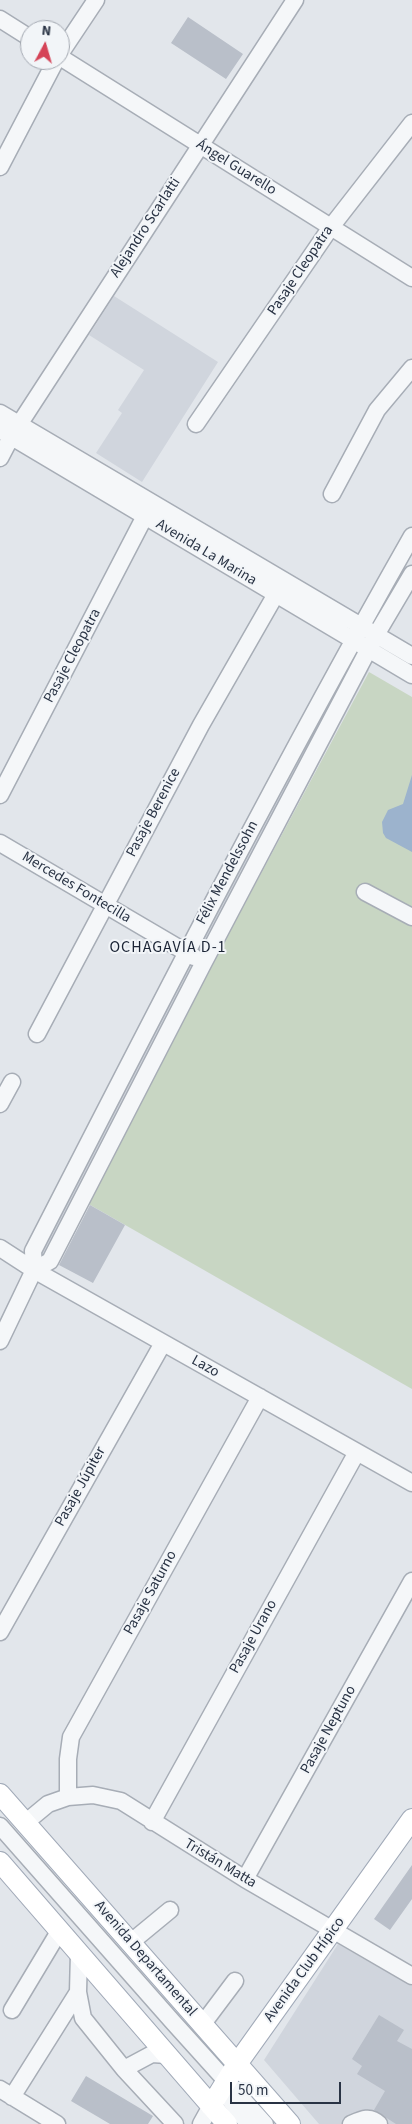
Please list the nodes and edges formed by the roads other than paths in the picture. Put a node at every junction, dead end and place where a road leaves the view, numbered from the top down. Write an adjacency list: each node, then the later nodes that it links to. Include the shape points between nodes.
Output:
1 (96, 0): 5 (street)
2 (295, 0): 9 (street, Alejandro Scarlatti)
3 (0, 19): 4 (street)
4 (20, 32)
5 (70, 40)
6 (70, 61): 9 (street, Ángel Guarello)
7 (51, 70): 10 (street)
8 (412, 123): 11 (street, Pasaje Cleopatra)
9 (200, 145): 11 (street, Ángel Guarello); 16 (street, Alejandro Scarlatti)
10 (0, 167)
11 (330, 227): 12 (street, Ángel Guarello); 15 (street, Pasaje Cleopatra)
12 (412, 278)
13 (412, 368): 18 (street, via 377,410)
14 (0, 413): 16 (street, Avenida La Marina)
15 (196, 424)
16 (10, 431): 17 (street, Alejandro Scarlatti); 19 (street, Avenida La Marina); 21 (street, Avenida La Marina)
17 (0, 458)
18 (332, 494)
19 (145, 516): 21 (street, Avenida La Marina); 28 (street, Pasaje Cleopatra)
20 (412, 536): 24 (street, Félix Mendelssohn)
21 (221, 552): 23 (street, Avenida La Marina); 24 (street, Avenida La Marina)
22 (412, 574): 25 (street, Félix Mendelssohn)
23 (276, 594): 24 (street, Avenida La Marina); 31 (street, Pasaje Berenice, via 201,725)
24 (356, 633): 25 (street, Avenida La Marina); 33 (street, Félix Mendelssohn)
25 (372, 642): 26 (street, Avenida La Marina); 27 (street, Avenida La Marina); 34 (street, Félix Mendelssohn)
26 (412, 656)
27 (412, 675)
28 (0, 795)
29 (0, 843): 31 (street, Mercedes Fontecilla)
30 (365, 892): 32 (street)
31 (105, 905): 33 (street, Mercedes Fontecilla); 35 (street, Pasaje Berenice)
32 (412, 917)
33 (186, 953): 34 (street, Mercedes Fontecilla); 39 (street, Félix Mendelssohn, via 33,1251)
34 (204, 962): 39 (street, Félix Mendelssohn, via 50,1261)
35 (37, 1034)
36 (12, 1082): 37 (street)
37 (0, 1104)
38 (0, 1248): 39 (street, Lazo)
39 (34, 1270): 40 (street, Félix Mendelssohn); 41 (street, Lazo)
40 (0, 1342)
41 (163, 1343): 42 (street, Lazo); 46 (street, Pasaje Júpiter)
42 (260, 1397): 43 (street, Lazo); 48 (street, Pasaje Saturno, via 71,1738)
43 (356, 1452): 44 (street, Lazo); 50 (street, Pasaje Urano)
44 (412, 1483)
45 (412, 1581): 55 (street, Pasaje Neptuno)
46 (0, 1632)
47 (0, 1794): 51 (main road, Avenida Departamental)
48 (68, 1797): 50 (street, Tristán Matta, via 93,1794 121,1801); 51 (street, Tristán Matta, via 48,1804)
49 (412, 1819): 58 (main road, Avenida Club Hípico)
50 (152, 1822): 55 (street, Tristán Matta)
51 (25, 1823): 59 (main road, Avenida Departamental)
52 (0, 1826): 68 (street, via 172,2021)
53 (0, 1842): 68 (street)
54 (0, 1862): 57 (main road, Avenida Departamental)
55 (245, 1879): 58 (street, Tristán Matta)
56 (170, 1910): 59 (street)
57 (60, 1930): 60 (main road, Avenida Departamental); 64 (street)
58 (334, 1930): 61 (street, Tristán Matta, via 401,1962); 68 (main road, Avenida Club Hípico)
59 (130, 1943): 65 (main road, Avenida Departamental)
60 (79, 1953): 63 (street); 66 (main road, Avenida Departamental)
61 (412, 1976)
62 (235, 1981): 65 (street)
63 (78, 1992): 67 (street, via 83,2018); 69 (street)
64 (12, 2010)
65 (202, 2025): 68 (main road, Avenida Departamental)
66 (166, 2056): 67 (street, via 152,2054); 68 (main road, Avenida Departamental)
67 (124, 2069): 71 (street)
68 (224, 2085): 72 (street, Avenida Club Hípico); 73 (main road, Avenida Departamental); 74 (street); 75 (street); 76 (main road, Avenida Departamental)
69 (6, 2093): 70 (street)
70 (57, 2124)
71 (175, 2124)
72 (201, 2124)
73 (227, 2124)
74 (248, 2124)
75 (265, 2124)
76 (290, 2124)
77 (351, 2124): 78 (street, via 369,2118)
78 (379, 2124)

